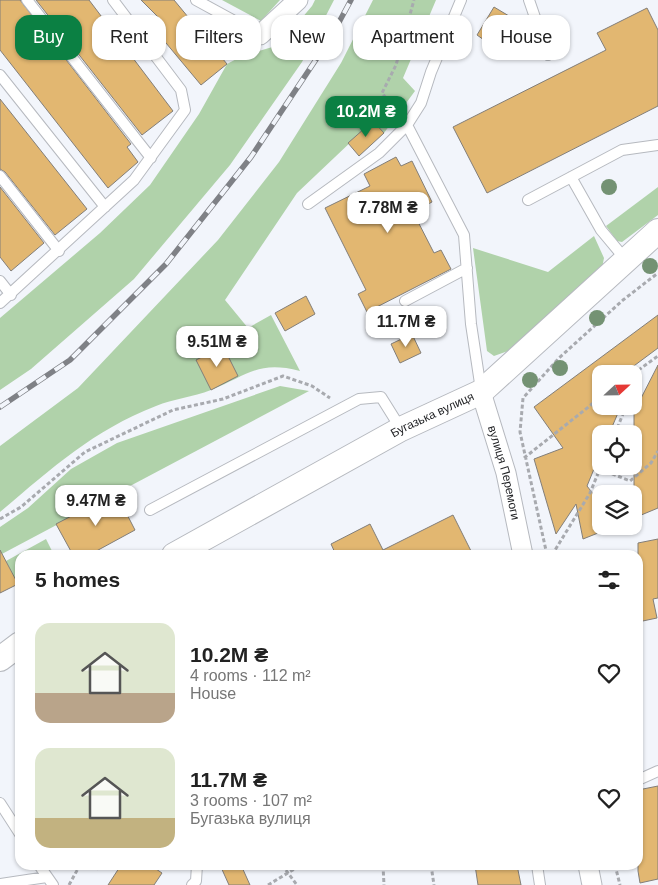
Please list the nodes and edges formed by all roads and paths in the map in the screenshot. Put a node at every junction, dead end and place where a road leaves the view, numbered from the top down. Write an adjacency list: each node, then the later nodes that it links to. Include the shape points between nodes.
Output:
1 (27, 0): 14 (lane)
2 (112, 0): 14 (lane, via 181,90 185,110)
3 (196, 0): 8 (lane)
4 (298, 0): 10 (street)
5 (414, 0): 12 (path, via 396,65 382,93)
6 (461, 0): 12 (lane, via 421,103)
7 (529, 0): 9 (lane)
8 (223, 15)
9 (534, 15)
10 (261, 34)
11 (0, 75): 19 (lane)
12 (408, 125): 18 (lane, via 379,153); 23 (lane, via 464,235)
13 (658, 145): 16 (lane, via 622,150)
14 (151, 158): 19 (lane)
15 (0, 176): 21 (lane)
16 (571, 177): 17 (lane); 22 (lane, via 601,230)
17 (528, 200)
18 (308, 204)
19 (106, 207): 21 (lane)
20 (658, 231): 22 (street, Бугазька вулиця)
21 (59, 251): 26 (lane)
22 (626, 260): 31 (street, Бугазька вулиця)
23 (467, 268): 27 (lane); 31 (lane)
24 (658, 273): 36 (path, via 558,358 523,398 520,432)
25 (0, 281): 26 (lane)
26 (11, 295): 28 (lane)
27 (405, 301)
28 (0, 303)
29 (658, 356): 30 (path)
30 (642, 368)
31 (481, 392): 34 (street, Бугазька вулиця); 38 (street, вулиця Перемоги)
32 (592, 404): 36 (path)
33 (343, 407): 34 (lane, via 358,399 381,396); 42 (lane); 43 (path, via 312,386 283,376 223,400 173,410 85,452 21,507)
34 (401, 429): 44 (street, Бугазька вулиця)
35 (658, 451): 37 (path)
36 (524, 457): 38 (path); 46 (path)
37 (642, 470)
38 (506, 473): 45 (street, вулиця Перемоги)
39 (597, 475): 47 (path, via 590,493)
40 (618, 475): 41 (path, via 630,480)
41 (636, 475)
42 (150, 510)
43 (0, 520)
44 (183, 550)
45 (522, 550)
46 (546, 550)
47 (555, 550)
48 (15, 648): 49 (street)
49 (0, 659)
50 (658, 771): 51 (lane)
51 (643, 778)
52 (0, 803): 53 (lane)
53 (15, 826)
54 (43, 870): 64 (lane)
55 (77, 870): 67 (path)
56 (197, 870): 66 (lane)
57 (292, 870): 63 (path)
58 (383, 870): 70 (path)
59 (432, 870): 71 (path)
60 (537, 870): 72 (lane)
61 (589, 870): 73 (street)
62 (617, 870): 74 (path)
63 (288, 872): 68 (path); 69 (path)
64 (50, 881): 65 (lane)
65 (0, 884)
66 (197, 884)
67 (69, 885)
68 (268, 885)
69 (297, 885)
70 (384, 885)
71 (434, 885)
72 (540, 885)
73 (592, 885)
74 (620, 885)

